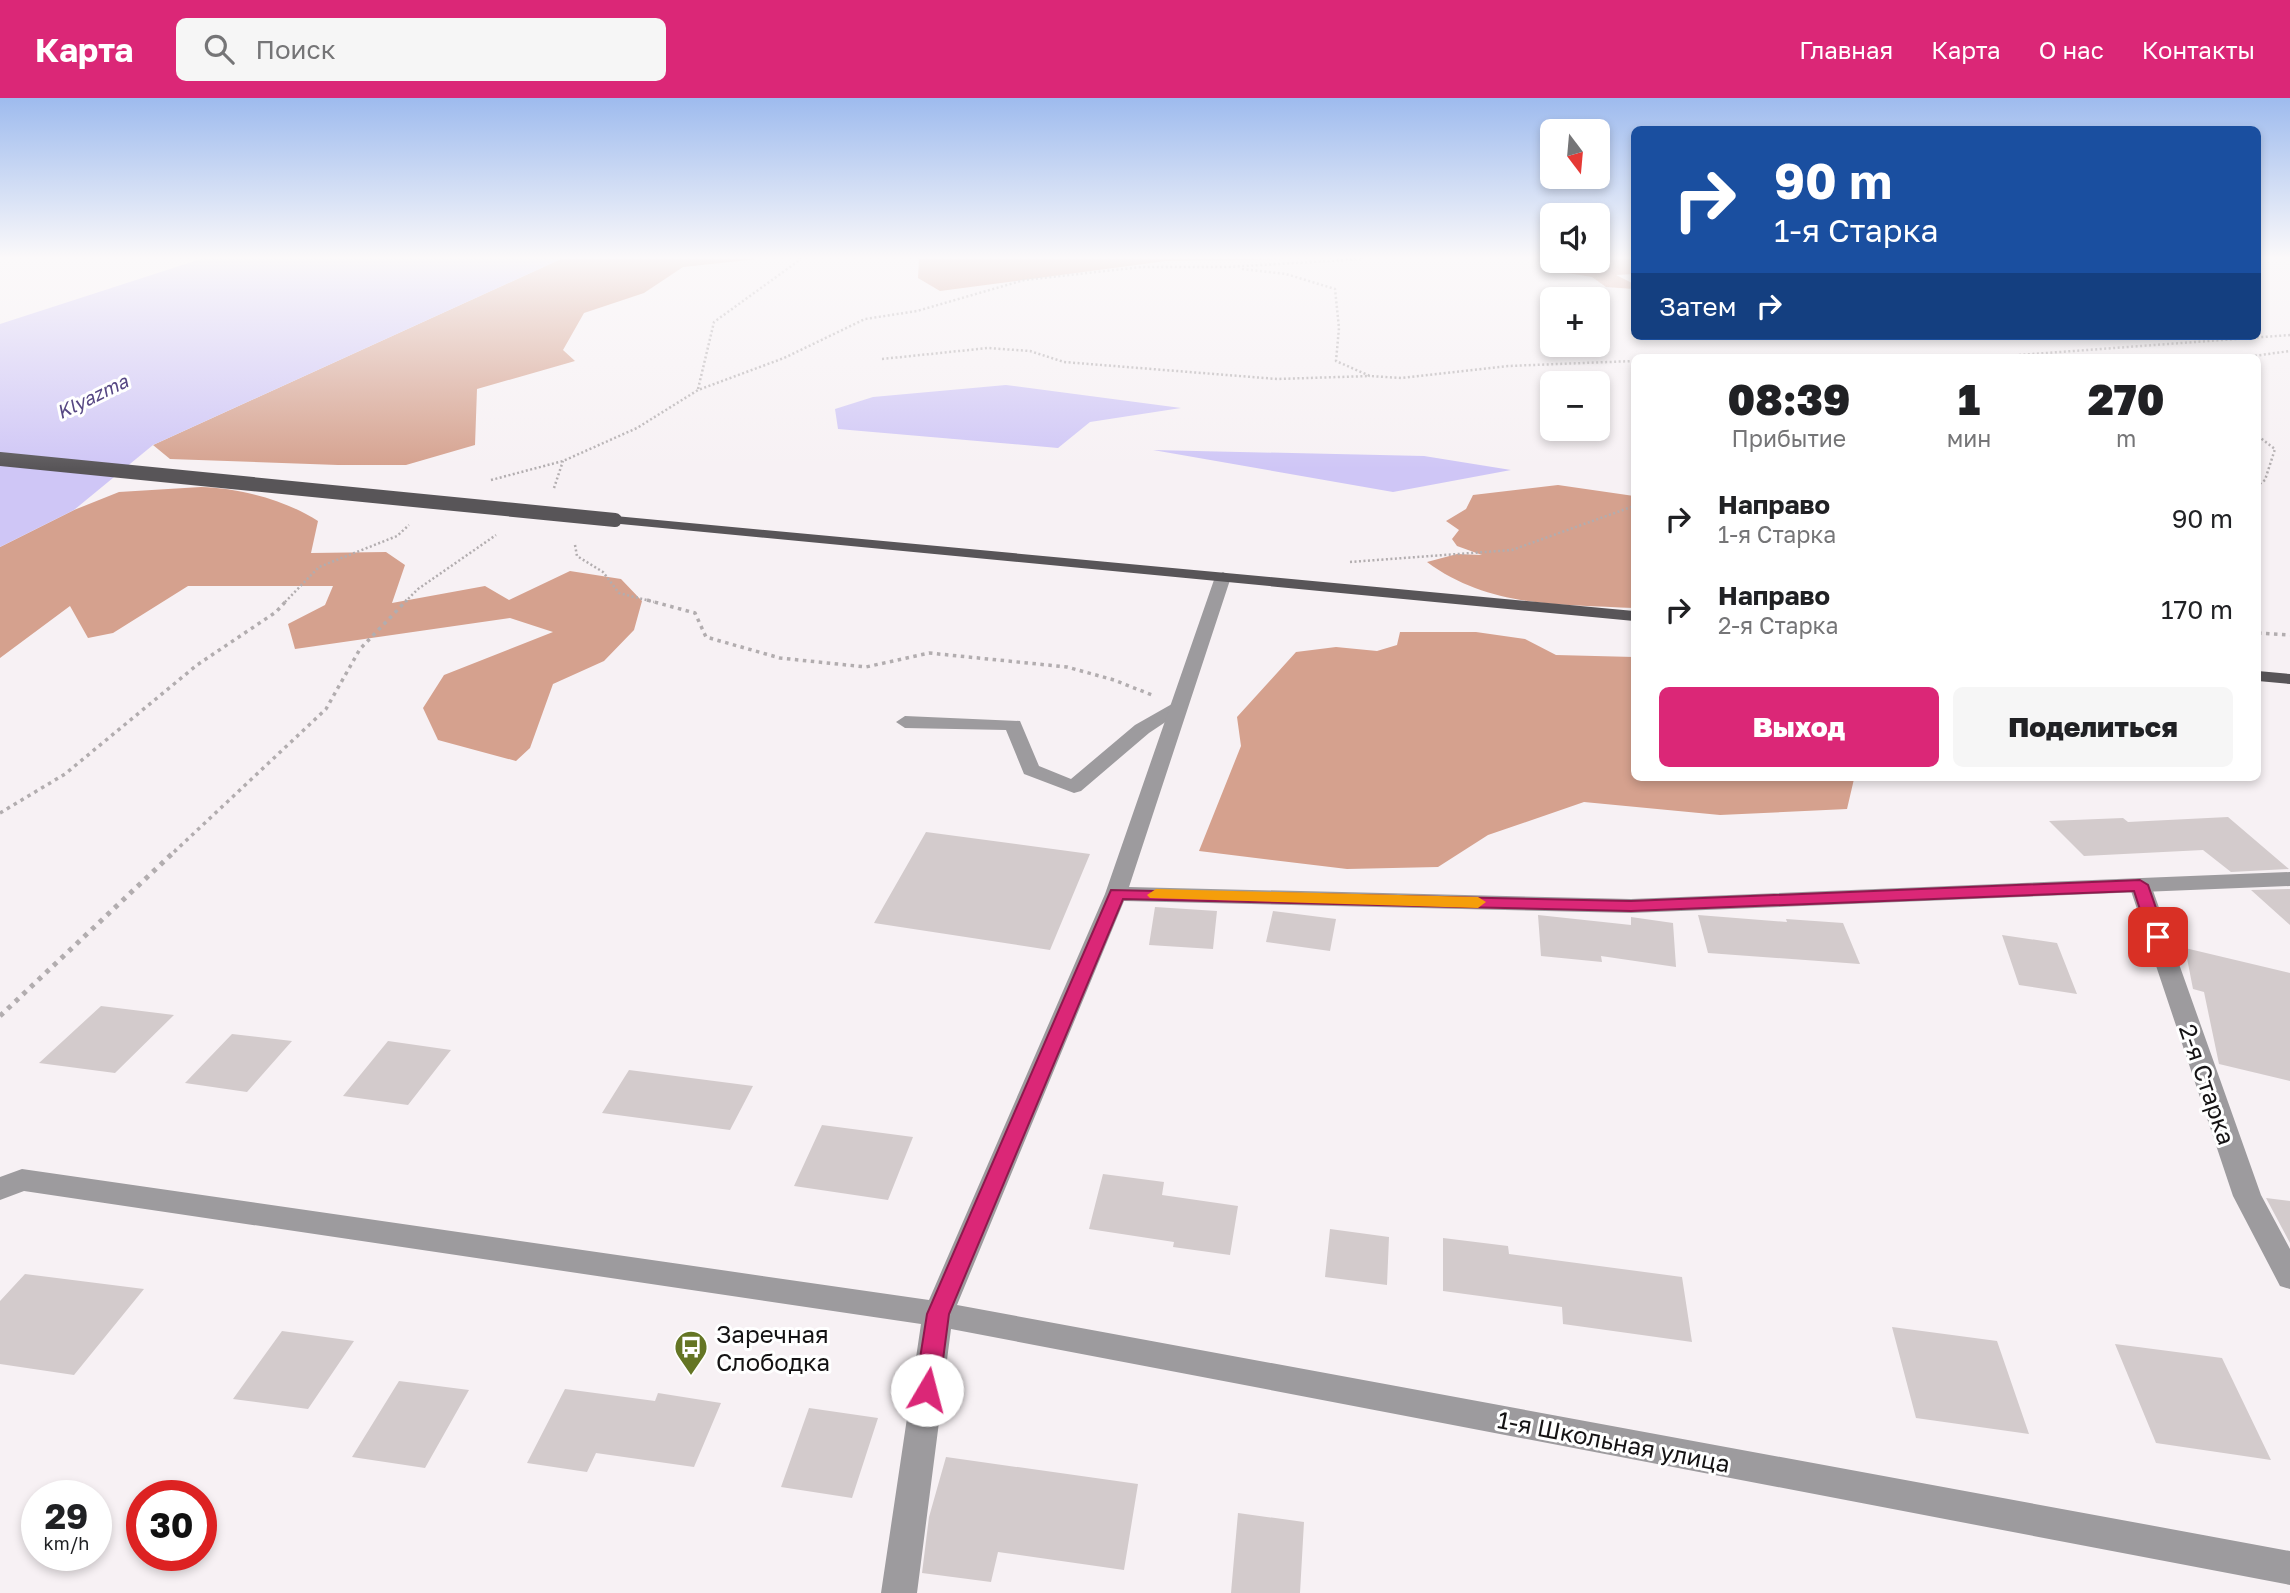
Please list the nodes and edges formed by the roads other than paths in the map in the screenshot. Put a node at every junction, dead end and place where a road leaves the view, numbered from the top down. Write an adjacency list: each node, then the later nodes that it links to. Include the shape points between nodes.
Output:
1 (0, 459): 2 (main road, bridge)
2 (1223, 578): 3 (main road); 6 (street)
3 (1631, 616)
4 (2261, 676): 5 (main road)
5 (2290, 679)
6 (1179, 705): 7 (street, via 1142,729 1074,787 1031,770 1013,724); 10 (street)
7 (905, 722)
8 (2290, 879): 9 (street)
9 (2140, 885): 10 (street, via 1631,906); 12 (street, 2-я Старка, via 2247,1196)
10 (1116, 894): 13 (street)
11 (0, 1189): 13 (street, 1-я Школьная улица, via 22,1180)
12 (2290, 1277)
13 (938, 1314): 14 (street, 1-я Школьная улица); 15 (street)
14 (2290, 1568)
15 (899, 1593)

